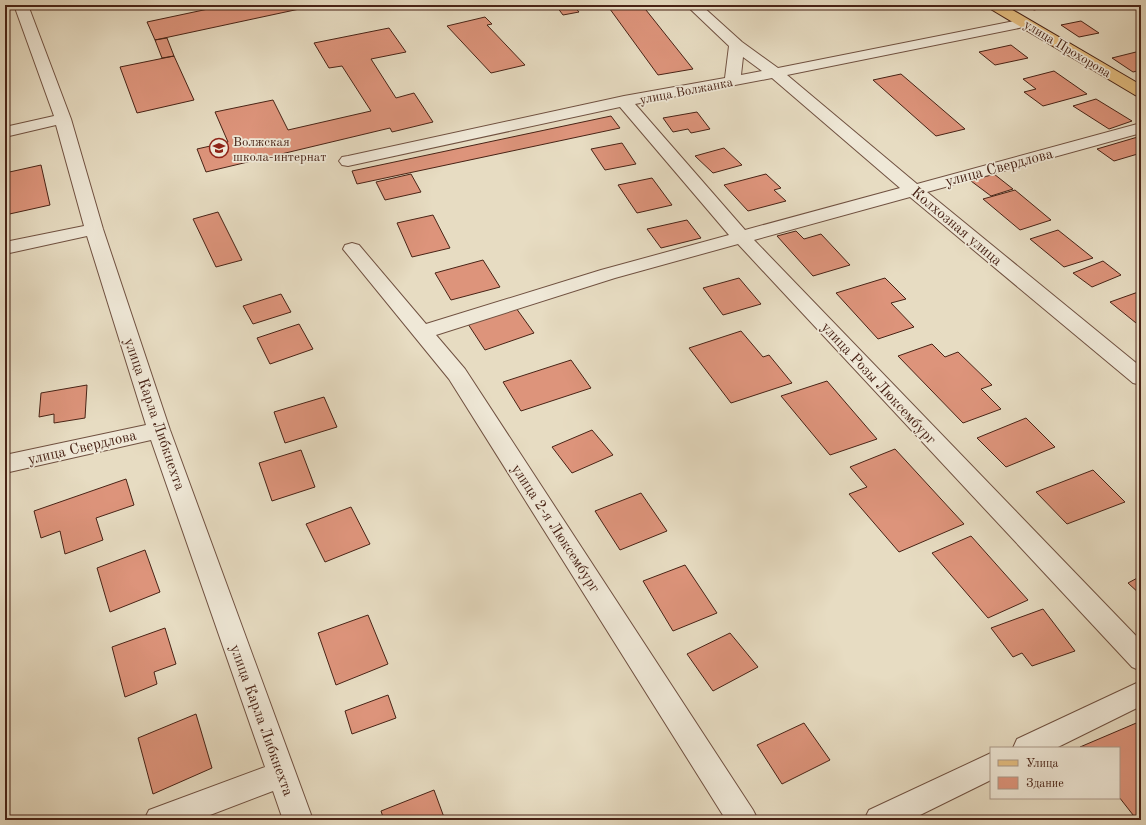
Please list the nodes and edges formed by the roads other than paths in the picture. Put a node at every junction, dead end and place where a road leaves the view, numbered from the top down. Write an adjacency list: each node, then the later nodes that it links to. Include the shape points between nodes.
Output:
1 (21, 5): 10 (street, улица Карла Либкнехта)
2 (693, 5): 5 (street, Колхозная улица)
3 (994, 5): 4 (main road, улица Прохорова)
4 (1024, 23): 6 (street, улица Волжанка); 8 (main road, улица Прохорова)
5 (736, 45): 6 (street, Колхозная улица); 7 (street)
6 (775, 73): 7 (street, улица Волжанка); 14 (street, Колхозная улица)
7 (732, 81): 9 (street, улица Волжанка)
8 (1141, 92)
9 (624, 102): 13 (street, улица Волжанка); 16 (street, улица Розы Люксембург)
10 (63, 118): 12 (street); 15 (street, улица Карла Либкнехта)
11 (1141, 128): 14 (street, улица Свердлова)
12 (5, 132)
13 (348, 161)
14 (913, 190): 16 (street, улица Свердлова); 20 (street, Колхозная улица)
15 (94, 229): 17 (street); 21 (street, улица Карла Либкнехта)
16 (741, 237): 19 (street, улица Свердлова, via 608,274); 23 (street, улица Розы Люксембург)
17 (5, 248)
18 (352, 249): 19 (street, улица 2-я Люксембург)
19 (422, 332): 30 (street, улица 2-я Люксембург, via 457,374)
20 (1141, 378)
21 (159, 430): 22 (street, улица Свердлова); 27 (street, улица Карла Либкнехта)
22 (5, 464)
23 (1141, 659)
24 (1141, 693): 25 (street)
25 (1029, 747)
26 (990, 766): 31 (street)
27 (281, 775): 28 (street); 29 (street, улица Карла Либкнехта)
28 (159, 820)
29 (298, 820)
30 (743, 820)
31 (879, 820)

